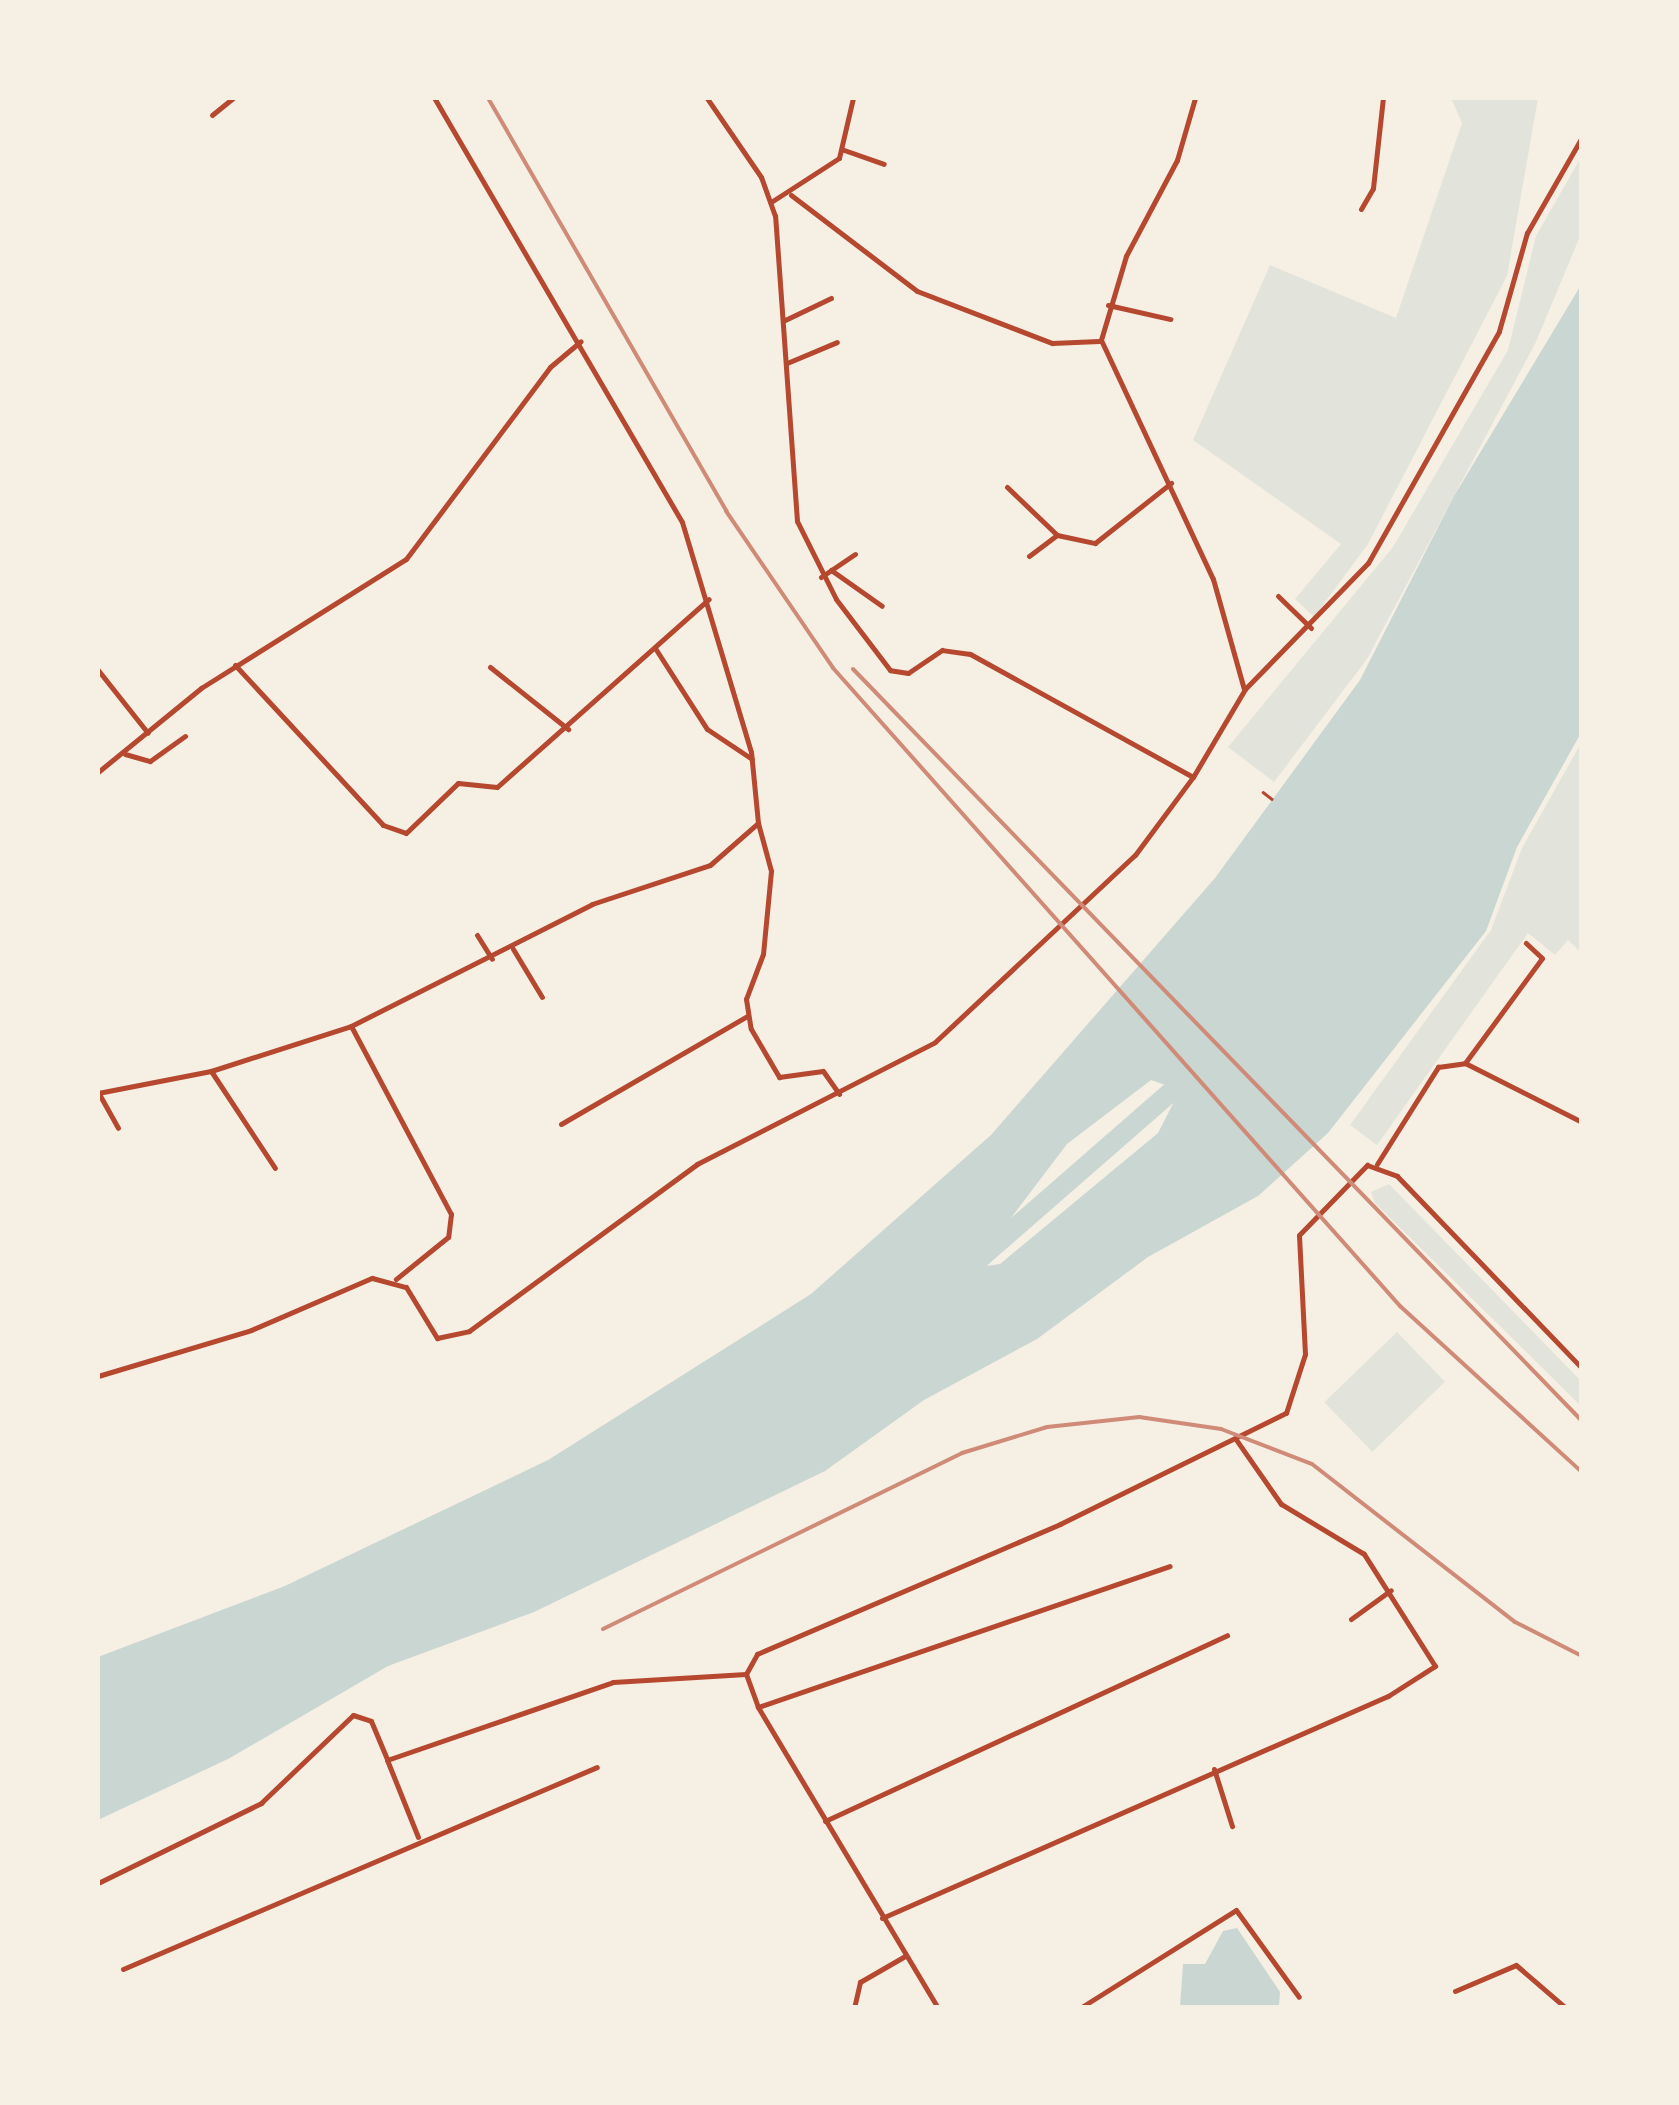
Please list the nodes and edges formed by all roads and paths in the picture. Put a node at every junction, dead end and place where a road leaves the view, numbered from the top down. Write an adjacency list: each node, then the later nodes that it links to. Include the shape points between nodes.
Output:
1 (233, 98): 7 (street)
2 (434, 98): 19 (street)
3 (707, 98): 12 (street)
4 (853, 98): 9 (street)
5 (1195, 98): 15 (street, via 1177,160)
6 (1383, 98): 13 (street, via 1373,188)
7 (212, 115)
8 (1582, 137): 32 (street, via 1533,218 1499,330 1368,562)
9 (844, 150): 10 (street); 11 (street)
10 (884, 164)
11 (791, 195): 12 (street); 18 (street, via 917,291 1052,343)
12 (771, 202): 17 (street)
13 (1360, 209)
14 (831, 298): 17 (street)
15 (1108, 305): 16 (street); 18 (street)
16 (1170, 319)
17 (785, 320): 21 (street)
18 (1101, 340): 22 (street)
19 (581, 342): 30 (street, via 682,522); 34 (street, via 550,367 406,559)
20 (837, 342): 21 (street)
21 (787, 363): 28 (street, via 796,521)
22 (1171, 483): 24 (street, via 1100,541); 37 (street, via 1213,579)
23 (1007, 487): 24 (street)
24 (1057, 534): 26 (street)
25 (856, 554): 27 (street)
26 (1029, 556)
27 (830, 570): 28 (street); 31 (street)
28 (821, 577): 44 (street, via 890,670 908,673 942,650 970,654)
29 (1278, 596): 32 (street)
30 (709, 599): 33 (street); 42 (street)
31 (882, 606)
32 (1311, 628): 37 (street)
33 (655, 648): 38 (street, via 624,665); 42 (street, via 707,729)
34 (236, 665): 38 (street, via 393,831 415,828 458,784 497,787); 39 (street)
35 (490, 667): 38 (street)
36 (98, 670): 39 (street)
37 (1244, 689): 44 (street)
38 (568, 729)
39 (148, 732): 41 (street)
40 (185, 736): 41 (street, via 150,761)
41 (125, 754): 43 (street)
42 (752, 759): 47 (street)
43 (98, 772)
44 (1193, 776): 58 (street, via 1135,855 956,1024)
45 (1263, 792): 46 (path)
46 (1272, 800)
47 (758, 824): 50 (street, via 710,866 608,898); 53 (street, via 770,872)
48 (477, 936): 51 (street)
49 (1526, 942): 55 (street, via 1542,958)
50 (513, 949): 51 (street); 52 (street)
51 (492, 958): 54 (street)
52 (542, 996)
53 (747, 1016): 58 (street, via 766,1067 779,1077 823,1071); 60 (street)
54 (351, 1026): 56 (street); 64 (street, via 452,1214 448,1237)
55 (1464, 1063): 59 (street); 62 (street, via 1438,1066)
56 (211, 1070): 57 (street); 63 (street)
57 (98, 1092): 61 (street)
58 (839, 1094): 64 (street, via 696,1164 469,1331 437,1338)
59 (1582, 1122)
60 (562, 1124)
61 (118, 1128)
62 (1378, 1164): 65 (street); 67 (street, via 1330,1194 1297,1249 1298,1393 1286,1412)
63 (275, 1168)
64 (396, 1279): 66 (street, via 372,1278 252,1330)
65 (1582, 1368)
66 (98, 1376)
67 (1237, 1441): 69 (street, via 1281,1504 1353,1542); 72 (street, via 769,1646)
68 (1169, 1566): 73 (street)
69 (1391, 1590): 70 (street); 76 (street, via 1434,1652 1431,1672)
70 (1350, 1618)
71 (1227, 1636): 77 (street)
72 (746, 1674): 73 (street); 74 (street, via 612,1682)
73 (758, 1706): 77 (street)
74 (387, 1760): 79 (street); 80 (street, via 371,1720 353,1715 261,1803)
75 (597, 1767): 79 (street)
76 (1214, 1769): 78 (street); 81 (street)
77 (825, 1821): 81 (street)
78 (1232, 1826)
79 (418, 1838): 83 (street)
80 (98, 1882)
81 (882, 1918): 82 (street)
82 (906, 1956): 86 (street, via 860,1982); 87 (street)
83 (123, 1969)
84 (1455, 1990): 89 (street, via 1516,1966)
85 (1300, 1997): 88 (street, via 1236,1910)
86 (854, 2008)
87 (938, 2008)
88 (1080, 2008)
89 (1566, 2008)

